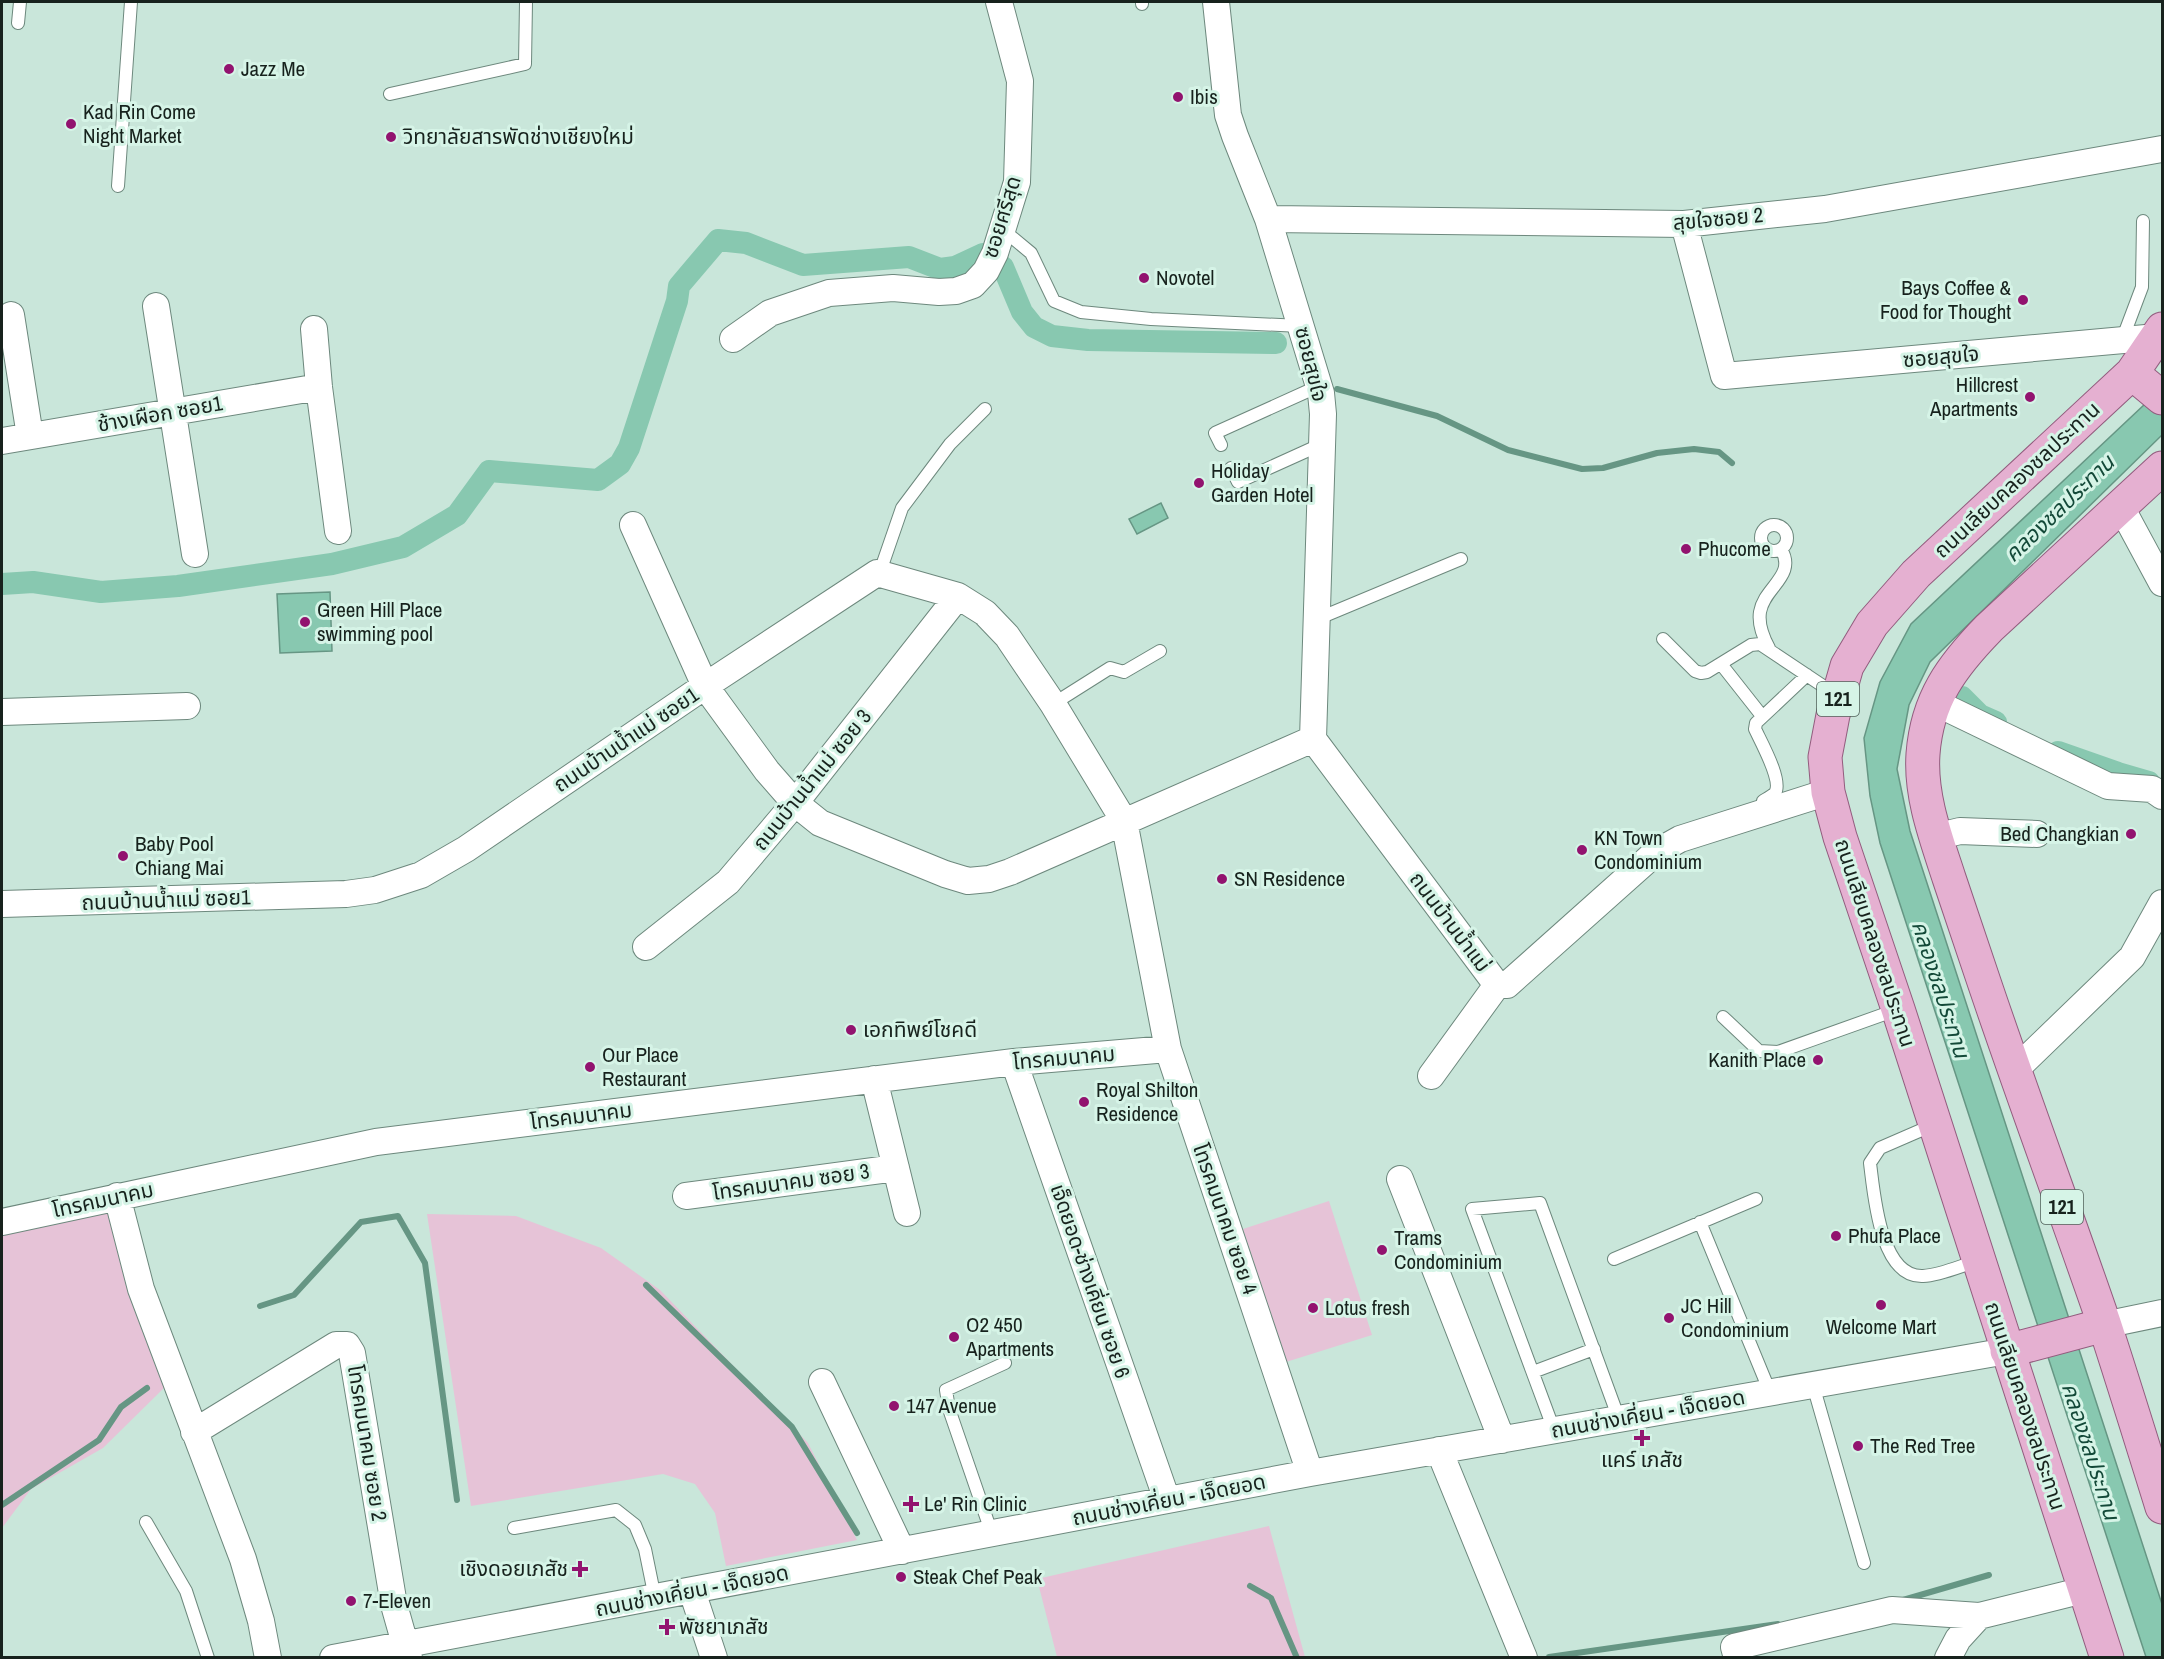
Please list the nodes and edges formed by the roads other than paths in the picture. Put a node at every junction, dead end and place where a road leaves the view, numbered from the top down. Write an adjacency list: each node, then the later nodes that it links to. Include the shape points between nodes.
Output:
1 (20, 2): 6 (lane)
2 (131, 2): 9 (lane)
3 (526, 2): 7 (lane, via 525,64)
4 (999, 2): 13 (street, ซอยศรีสุด, via 1020,81 1017,182)
5 (1216, 2): 10 (street, ซอยสุขใจ, via 1228,116)
6 (18, 23)
7 (390, 94)
8 (2163, 149): 12 (street, สุขใจซอย 2, via 1825,209)
9 (118, 186)
10 (1268, 219): 12 (street, สุขใจซอย 2); 16 (street, ซอยสุขใจ)
11 (2143, 222): 20 (lane, via 2142,287)
12 (1684, 224): 20 (street, ซอยสุขใจ, via 1724,376)
13 (994, 251): 16 (lane, via 1031,254 1054,301 1081,312); 19 (street, ซอยศรีสุด, via 974,285 939,292 893,288 829,293 770,313)
14 (156, 306): 26 (street)
15 (11, 315): 27 (street)
16 (1301, 326): 22 (street, ซอยสุขใจ)
17 (314, 329): 23 (street)
18 (2160, 333): 20 (street, ซอยสุขใจ); 21 (main road, ถนนเลียบคลองชลประทาน / 121)
19 (733, 339)
20 (2122, 341)
21 (2132, 374): 24 (main road); 49 (main road, ถนนเลียบคลองชลประทาน / 121, via 1916,574 1872,624 1847,666)
22 (1319, 386): 29 (street, ซอยสุขใจ); 30 (lane, via 1215,433)
23 (319, 387): 26 (street, ช้างเผือก ซอย1); 35 (street)
24 (2163, 398)
25 (985, 409): 39 (lane, via 950,444 902,508)
26 (173, 412): 27 (street, ช้างเผือก ซอย1); 37 (street)
27 (30, 436): 28 (street, ช้างเผือก ซอย1)
28 (2, 441)
29 (1322, 444): 31 (lane, via 1238,482); 42 (street, ซอยสุขใจ)
30 (1221, 445)
31 (1231, 468)
32 (2163, 468): 33 (main road, 121)
33 (2121, 507): 40 (street); 50 (main road, 121, via 1969,648)
34 (633, 525): 48 (street)
35 (338, 531)
36 (1781, 549): 44 (lane, via 1786,567 1764,599 1760,613 1762,633)
37 (195, 554)
38 (1461, 560): 42 (lane)
39 (877, 573): 41 (street); 48 (street, ถนนบ้านน้ำแม่ ซอย1)
40 (2163, 583)
41 (958, 596): 51 (street, via 985,614 1007,636); 58 (street, ถนนบ้านน้ำแม่ ซอย 3)
42 (1317, 619): 55 (street, ซอยสุขใจ)
43 (1663, 639): 46 (lane, via 1697,672 1707,672)
44 (1769, 648): 46 (lane, via 1754,644); 47 (lane)
45 (1160, 651): 51 (lane, via 1124,672 1110,668)
46 (1721, 664): 54 (lane)
47 (1807, 675): 49 (lane); 54 (lane)
48 (705, 686): 58 (street); 64 (street, ถนนบ้านน้ำแม่ ซอย1, via 466,849 421,875 375,890 334,895)
49 (1839, 697): 56 (main road, ถนนเลียบคลองชลประทาน / 121, via 1825,757)
50 (1934, 702): 57 (street, via 2108,786 2152,789); 62 (main road, 121, via 1926,728 1923,787)
51 (1053, 704): 60 (street)
52 (187, 706): 53 (street)
53 (2, 712)
54 (1762, 716): 59 (lane, via 1755,729 1777,784 1775,793 1763,801)
55 (1313, 739): 60 (street); 66 (street, ถนนบ้านน้ำแม่)
56 (1828, 792): 59 (street, ถนนบ้านน้ำแม่); 67 (main road, ถนนเลียบคลองชลประทาน / 121)
57 (2163, 796)
58 (795, 804): 60 (street, via 820,823 968,881 1010,872); 65 (street, ถนนบ้านน้ำแม่ ซอย 3, via 728,882)
59 (1766, 812): 66 (street, ถนนบ้านน้ำแม่, via 1680,839 1655,853 1507,985)
60 (1124, 821): 69 (street, โทรคมนาคม ซอย 4)
61 (2037, 834): 62 (street, via 1960,831)
62 (1935, 837): 71 (main road, 121)
63 (2163, 903): 71 (street, via 2132,957)
64 (2, 904)
65 (646, 947)
66 (1497, 985): 72 (street)
67 (1898, 1010): 68 (lane, via 1778,1052 1759,1051); 74 (main road, ถนนเลียบคลองชลประทาน / 121)
68 (1723, 1017)
69 (1168, 1049): 70 (street, โทรคมนาคม); 99 (street, โทรคมนาคม ซอย 4)
70 (1014, 1062): 73 (street, โทรคมนาคม); 100 (street, เจ็ดยอด-ช่างเคี่ยน ซอย 6)
71 (2014, 1071): 86 (main road, 121)
72 (1431, 1076)
73 (874, 1079): 75 (street, โทรคมนาคม ซอย 3); 77 (street, โทรคมนาคม, via 376,1142)
74 (1935, 1124): 84 (main road, ถนนเลียบคลองชลประทาน / 121); 84 (lane, via 1880,1148 1870,1163 1876,1208 1889,1251 1896,1265 1911,1275 1946,1271)
75 (896, 1168): 78 (street, โทรคมนาคม ซอย 3); 80 (street, โทรคมนาคม ซอย 3)
76 (1400, 1179): 97 (street)
77 (117, 1196): 81 (street, โทรคมนาคม); 96 (street, via 141,1289)
78 (686, 1196)
79 (1756, 1199): 82 (lane)
80 (907, 1213)
81 (2, 1222)
82 (1700, 1222): 83 (lane); 93 (lane)
83 (1614, 1259)
84 (1978, 1260): 88 (main road, ถนนเลียบคลองชลประทาน / 121)
85 (2163, 1313): 86 (street)
86 (2104, 1326): 88 (main road); 101 (main road, 121)
87 (1593, 1349): 90 (lane); 90 (lane, via 1540,1203 1472,1209); 94 (lane)
88 (2007, 1351): 92 (street, ถนนช่างเคี่ยน - เจ็ดยอด); 107 (main road, ถนนเลียบคลองชลประทาน / 121)
89 (1005, 1362): 104 (lane, via 945,1390)
90 (1533, 1372): 95 (lane)
91 (822, 1382): 105 (street)
92 (1813, 1385): 93 (street, ถนนช่างเคี่ยน - เจ็ดยอด); 106 (lane)
93 (1770, 1392): 94 (street, ถนนช่างเคี่ยน - เจ็ดยอด)
94 (1618, 1419): 95 (street, ถนนช่างเคี่ยน - เจ็ดยอด)
95 (1554, 1430): 97 (street, ถนนช่างเคี่ยน - เจ็ดยอด)
96 (194, 1432): 111 (street, โทรคมนาคม ซอย 2, via 336,1345 347,1345 352,1353 394,1605); 113 (street, via 243,1559)
97 (1502, 1440): 98 (street, ถนนช่างเคี่ยน - เจ็ดยอด)
98 (1439, 1450): 99 (street, ถนนช่างเคี่ยน - เจ็ดยอด); 116 (street)
99 (1310, 1473): 100 (street, ถนนช่างเคี่ยน - เจ็ดยอด)
100 (1167, 1500): 104 (street, ถนนช่างเคี่ยน - เจ็ดยอด)
101 (2163, 1507)
102 (146, 1522): 112 (lane, via 186,1591)
103 (514, 1528): 109 (lane, via 616,1510 635,1525 645,1549)
104 (992, 1534): 105 (street, ถนนช่างเคี่ยน - เจ็ดยอด)
105 (902, 1551): 108 (street, ถนนช่างเคี่ยน - เจ็ดยอด)
106 (1864, 1563)
107 (2084, 1590): 110 (street); 119 (main road, ถนนเลียบคลองชลประทาน / 121)
108 (692, 1591): 109 (street, ถนนช่างเคี่ยน - เจ็ดยอด); 115 (street)
109 (655, 1598): 111 (street, ถนนช่างเคี่ยน - เจ็ดยอด)
110 (1979, 1616): 117 (street, via 1892,1610 1734,1647); 118 (street, via 1958,1639)
111 (407, 1651): 114 (street, ถนนช่างเคี่ยน - เจ็ดยอด)
112 (208, 1658)
113 (268, 1658)
114 (333, 1658)
115 (714, 1658)
116 (1524, 1658)
117 (1737, 1658)
118 (1948, 1658)
119 (2107, 1658)

